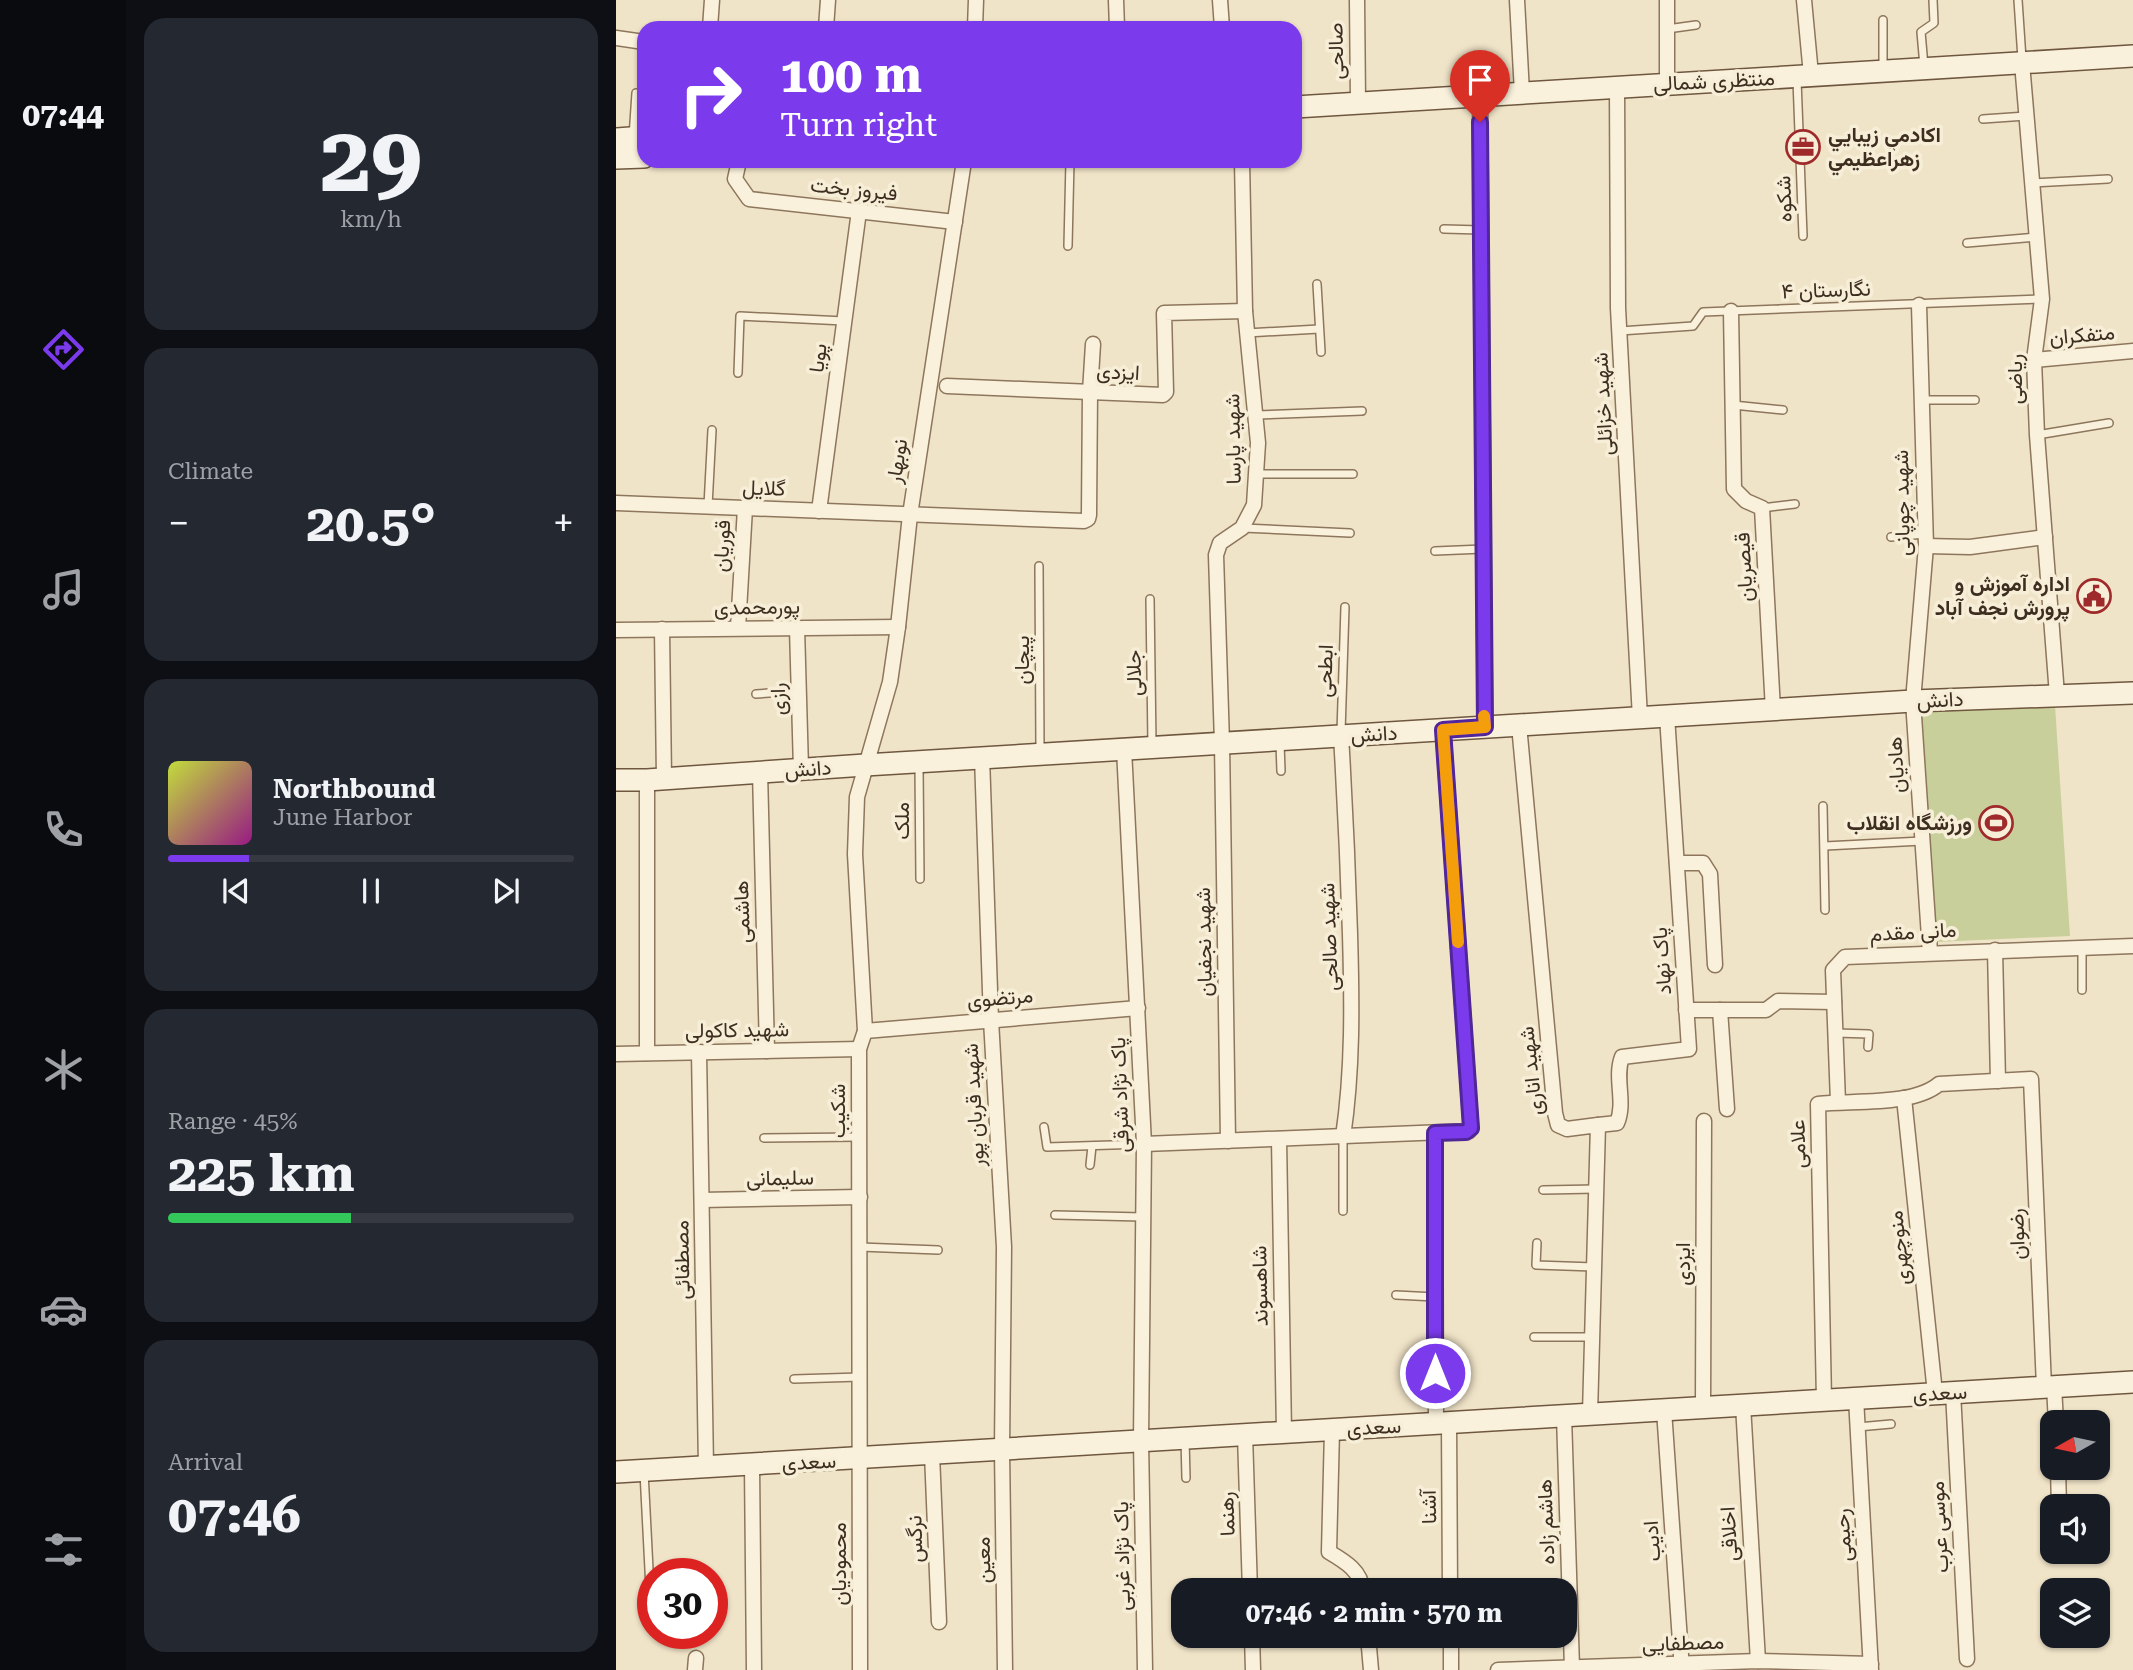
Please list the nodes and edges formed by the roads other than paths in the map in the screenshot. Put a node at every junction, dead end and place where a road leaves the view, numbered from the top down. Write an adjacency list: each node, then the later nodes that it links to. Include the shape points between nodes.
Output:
1 (712, 0): 13 (street)
2 (828, 0): 14 (street)
3 (976, 0): 15 (street)
4 (1116, 0): 16 (street)
5 (1220, 0): 17 (street)
6 (1357, 0): 32 (street, صالحی)
7 (1517, 0): 30 (street)
8 (1667, 0): 19 (street)
9 (1804, 0): 26 (street)
10 (1933, 0): 24 (lane, via 1934,23 1921,32)
11 (2018, 0): 23 (lane)
12 (1883, 20): 25 (lane)
13 (710, 21)
14 (826, 21)
15 (975, 21)
16 (1117, 21)
17 (1222, 21)
18 (1696, 25): 19 (lane)
19 (1667, 29): 27 (street)
20 (616, 38): 21 (street)
21 (637, 41)
22 (2133, 56): 23 (street, منتظری شمالی)
23 (2022, 63): 24 (street, منتظری شمالی); 34 (street, ریاضی)
24 (1924, 69): 25 (street, منتظری شمالی)
25 (1883, 71): 26 (street, منتظری شمالی)
26 (1804, 76): 27 (street, منتظری شمالی); 49 (lane, شکوه)
27 (1667, 84): 28 (street, منتظری شمالی)
28 (1617, 87): 30 (street, منتظری شمالی); 60 (street, شهید خزائلی)
29 (636, 93): 36 (lane)
30 (1522, 93): 31 (street, منتظری شمالی)
31 (1480, 95): 32 (street, منتظری شمالی); 48 (street)
32 (1358, 102): 33 (street, منتظری شمالی)
33 (1302, 106)
34 (2027, 116): 35 (lane); 44 (street, ریاضی)
35 (1983, 118)
36 (631, 138)
37 (637, 157): 38 (street)
38 (616, 158)
39 (737, 168): 45 (street, فیروز بخت, via 735,179 749,198)
40 (963, 168): 46 (street, نوبهار)
41 (1070, 168): 52 (lane)
42 (1242, 168): 56 (street, شهید پارسا)
43 (2108, 179): 44 (lane)
44 (2032, 183): 50 (street, ریاضی)
45 (859, 211): 46 (street, فیروز بخت); 58 (street, پویا)
46 (956, 222): 86 (street, نوبهار)
47 (1444, 229): 48 (lane)
48 (1481, 230): 92 (street)
49 (1802, 236)
50 (2037, 237): 51 (lane); 54 (street, ریاضی)
51 (1967, 243)
52 (1069, 246)
53 (1317, 284): 59 (lane)
54 (2042, 299): 55 (lane, نگارستان ۴); 65 (street, ریاضی)
55 (1919, 305): 57 (lane, نگارستان ۴); 69 (street, شهید چوپانی)
56 (1245, 310): 61 (street, شهید پارسا); 68 (street, ایزدی, via 1164,313 1165,394)
57 (1731, 311): 60 (lane, نگارستان ۴, via 1703,312 1693,326); 71 (street, قیصریان)
58 (844, 321): 66 (lane, via 740,316); 85 (street, پویا)
59 (1319, 329): 61 (lane); 64 (lane)
60 (1620, 331): 109 (street, شهید خزائلی)
61 (1247, 334): 74 (street, شهید پارسا)
62 (1093, 344): 68 (street)
63 (2133, 351): 65 (street, متفکران)
64 (1321, 352)
65 (2034, 360): 77 (street, ریاضی)
66 (737, 373)
67 (947, 386): 68 (street, ایزدی)
68 (1090, 392): 86 (street, گلایل, via 1087,519)
69 (1922, 400): 70 (lane); 91 (street, شهید چوپانی)
70 (1975, 400)
71 (1733, 405): 72 (lane); 84 (street, قیصریان, via 1734,489)
72 (1783, 410)
73 (1362, 411): 74 (lane)
74 (1256, 415): 78 (street, شهید پارسا)
75 (2109, 423): 77 (lane)
76 (712, 430): 82 (lane)
77 (2037, 435): 90 (street, ریاضی)
78 (1256, 474): 79 (lane); 87 (street, شهید پارسا, via 1254,505)
79 (1353, 474)
80 (616, 503): 82 (street, گلایل)
81 (1795, 504): 84 (lane)
82 (708, 507): 83 (street, گلایل)
83 (745, 508): 85 (street, گلایل); 98 (street, قوریان)
84 (1762, 508): 107 (street, قیصریان)
85 (819, 511): 86 (street, گلایل)
86 (910, 515): 97 (street, نوبهار)
87 (1242, 528): 88 (lane); 115 (street, شهید پارسا, via 1220,542 1216,555)
88 (1350, 533)
89 (1891, 537): 91 (lane)
90 (2045, 537): 91 (street, via 1970,547); 105 (street, ریاضی)
91 (1926, 540): 106 (street, شهید چوپانی)
92 (1483, 549): 93 (lane); 111 (street)
93 (1435, 551)
94 (1039, 566): 118 (lane, پیچان)
95 (1150, 599): 116 (lane, جلالی)
96 (1345, 607): 113 (lane, ابطحی)
97 (898, 627): 99 (street, پورمحمدی); 121 (street, نوبهار, via 890,682)
98 (738, 628): 99 (street, پورمحمدی); 100 (street, پورمحمدی)
99 (797, 628): 102 (street, رازی)
100 (663, 629): 101 (street, پورمحمدی); 126 (street)
101 (616, 630)
102 (799, 691): 104 (lane); 122 (street, رازی)
103 (2133, 693): 105 (street, دانش)
104 (756, 694)
105 (2057, 695): 106 (street, دانش)
106 (1913, 701): 107 (street, دانش); 128 (street, هادیان)
107 (1773, 710): 108 (street, دانش)
108 (1667, 716): 109 (street, دانش); 130 (street, پاک نهاد)
109 (1640, 718): 110 (street, دانش)
110 (1519, 725): 111 (street, دانش); 157 (street, شهید اناری, via 1555,1113 1558,1125 1567,1129)
111 (1485, 727): 112 (street, دانش)
112 (1443, 730): 113 (street, دانش); 159 (street, via 1470,1115 1469,1131)
113 (1341, 736): 114 (street, دانش); 161 (street, شهید صالحی, via 1352,1012)
114 (1280, 739): 115 (street, دانش); 123 (lane)
115 (1222, 743): 116 (street, دانش); 164 (street, شهید نجفیان)
116 (1153, 747): 117 (street, دانش)
117 (1124, 749): 118 (street, دانش); 140 (street, پاک نژاد شرقی)
118 (1040, 754): 119 (street, دانش)
119 (982, 758): 120 (street, دانش); 143 (street, شهید قربان پور)
120 (919, 761): 121 (street, دانش); 131 (lane, ملک)
121 (864, 765): 122 (street, دانش); 144 (street, شکیب, via 857,797 855,854)
122 (801, 769): 124 (street, دانش)
123 (1281, 771)
124 (760, 772): 126 (street, دانش); 148 (street, هاشمی)
125 (616, 780): 126 (street, دانش)
126 (655, 780): 151 (street)
127 (1823, 806): 129 (lane)
128 (1922, 841): 129 (lane); 136 (street, هادیان)
129 (1825, 846): 132 (lane)
130 (1677, 863): 137 (street, via 1703,863 1710,874); 141 (street, پاک نهاد)
131 (919, 879)
132 (1825, 910)
133 (2133, 946): 134 (street, مانی مقدم)
134 (2082, 948): 135 (street, مانی مقدم); 138 (lane)
135 (1995, 950): 136 (street, مانی مقدم); 152 (street)
136 (1930, 952): 139 (street, مانی مقدم, via 1845,957 1833,970)
137 (1715, 965)
138 (2082, 990)
139 (1834, 1002): 142 (street, via 1778,1001 1766,1010); 145 (street, مانی مقدم)
140 (1138, 1008): 143 (street, مرتضوی); 165 (street, پاک نژاد شرقی)
141 (1686, 1010): 142 (street); 157 (street, پاک نهاد, via 1689,1049 1622,1057 1618,1067 1621,1114 1617,1123)
142 (1720, 1010): 155 (street)
143 (991, 1020): 144 (street, مرتضوی); 204 (street, شهید قربان پور, via 1004,1247)
144 (865, 1031): 147 (street, شکیب)
145 (1835, 1033): 146 (lane, via 1869,1034); 154 (street, مانی مقدم)
146 (1868, 1047)
147 (859, 1049): 148 (street, شهید کاکولی); 160 (street, شکیب)
148 (767, 1051): 149 (street, شهید کاکولی)
149 (699, 1052): 151 (street, شهید کاکولی); 171 (street, مصطفائی)
150 (616, 1054): 151 (street, شهید کاکولی)
151 (647, 1054)
152 (1998, 1081): 153 (street, via 1939,1084 1929,1093); 186 (street, رضوان, via 2031,1079)
153 (1904, 1098): 154 (street); 187 (street, منوچهری)
154 (1838, 1102): 189 (street, علامی, via 1818,1104)
155 (1727, 1109)
156 (1704, 1121): 191 (street, ایزدی)
157 (1598, 1125): 168 (street)
158 (1044, 1127): 166 (lane, via 1047,1147)
159 (1435, 1133): 161 (street); 180 (street, آشنا)
160 (859, 1137): 162 (lane); 170 (street, شکیب)
161 (1343, 1137): 163 (street); 172 (lane)
162 (764, 1138)
163 (1279, 1139): 164 (street); 200 (street, شاهسوند)
164 (1228, 1141): 165 (street)
165 (1144, 1144): 166 (lane); 174 (street, پاک نژاد شرقی)
166 (1092, 1146): 167 (lane)
167 (1090, 1165)
168 (1596, 1189): 169 (lane); 178 (street)
169 (1543, 1190)
170 (860, 1198): 171 (street, سلیمانی); 176 (street, شکیب)
171 (702, 1200): 208 (street, مصطفائی)
172 (1343, 1211)
173 (1055, 1214): 174 (lane)
174 (1144, 1217): 203 (street, پاک نژاد شرقی)
175 (1537, 1242): 178 (lane, via 1536,1265)
176 (860, 1247): 177 (lane); 183 (street, شکیب)
177 (938, 1250)
178 (1594, 1268): 182 (street)
179 (1396, 1295): 180 (lane)
180 (1435, 1297): 196 (street, آشنا)
181 (1534, 1337): 182 (lane)
182 (1592, 1337): 194 (street)
183 (861, 1377): 184 (lane); 206 (street, شکیب)
184 (794, 1379)
185 (2133, 1382): 186 (street, سعدی)
186 (2049, 1386): 187 (street, سعدی); 193 (street, رضوان)
187 (1944, 1393): 188 (street, سعدی); 220 (street, موسی عرب)
188 (1856, 1398): 189 (street, سعدی); 198 (street, رحیمی)
189 (1824, 1400): 190 (street, سعدی)
190 (1743, 1405): 191 (street, سعدی); 221 (street, اخلاقی)
191 (1703, 1407): 192 (street, سعدی)
192 (1664, 1410): 194 (street, سعدی); 223 (street, ادیب)
193 (2054, 1410)
194 (1590, 1414): 195 (street, سعدی)
195 (1564, 1416): 196 (street, سعدی); 225 (street, هاشم زاده)
196 (1442, 1423): 199 (street, سعدی); 215 (street, آشنا)
197 (1891, 1424): 198 (lane)
198 (1858, 1427): 224 (street, رحیمی)
199 (1332, 1430): 200 (street, سعدی); 214 (street, via 1329,1552)
200 (1284, 1433): 201 (street, سعدی)
201 (1245, 1435): 202 (street, سعدی); 213 (street, رهنما)
202 (1185, 1439): 203 (street, سعدی); 211 (lane)
203 (1141, 1441): 204 (street, سعدی); 230 (street, پاک نژاد غربی)
204 (1002, 1450): 205 (street, سعدی); 229 (street, معین)
205 (932, 1454): 206 (street, سعدی); 216 (street, نرگس)
206 (861, 1459): 207 (street, سعدی); 228 (street, محمودیان)
207 (752, 1465): 208 (street, سعدی); 227 (street)
208 (706, 1467): 209 (street, سعدی)
209 (643, 1471): 210 (street, سعدی); 212 (lane)
210 (616, 1472)
211 (1186, 1478)
212 (648, 1558)
213 (1250, 1578)
214 (1361, 1578)
215 (1449, 1578)
216 (939, 1622)
217 (1252, 1648): 231 (street)
218 (1369, 1648): 232 (street)
219 (1451, 1648): 233 (street)
220 (1967, 1659)
221 (1758, 1661): 222 (street, مصطفایی); 223 (street, مصطفایی)
222 (1817, 1666): 224 (street, مصطفایی)
223 (1682, 1667): 225 (street, مصطفایی)
224 (1871, 1667)
225 (1572, 1668): 226 (street, مصطفایی)
226 (1550, 1669): 234 (street, مصطفایی)
227 (754, 1670)
228 (860, 1670)
229 (1005, 1670)
230 (1146, 1670)
231 (1253, 1670)
232 (1371, 1670)
233 (1451, 1670)
234 (1498, 1670)

